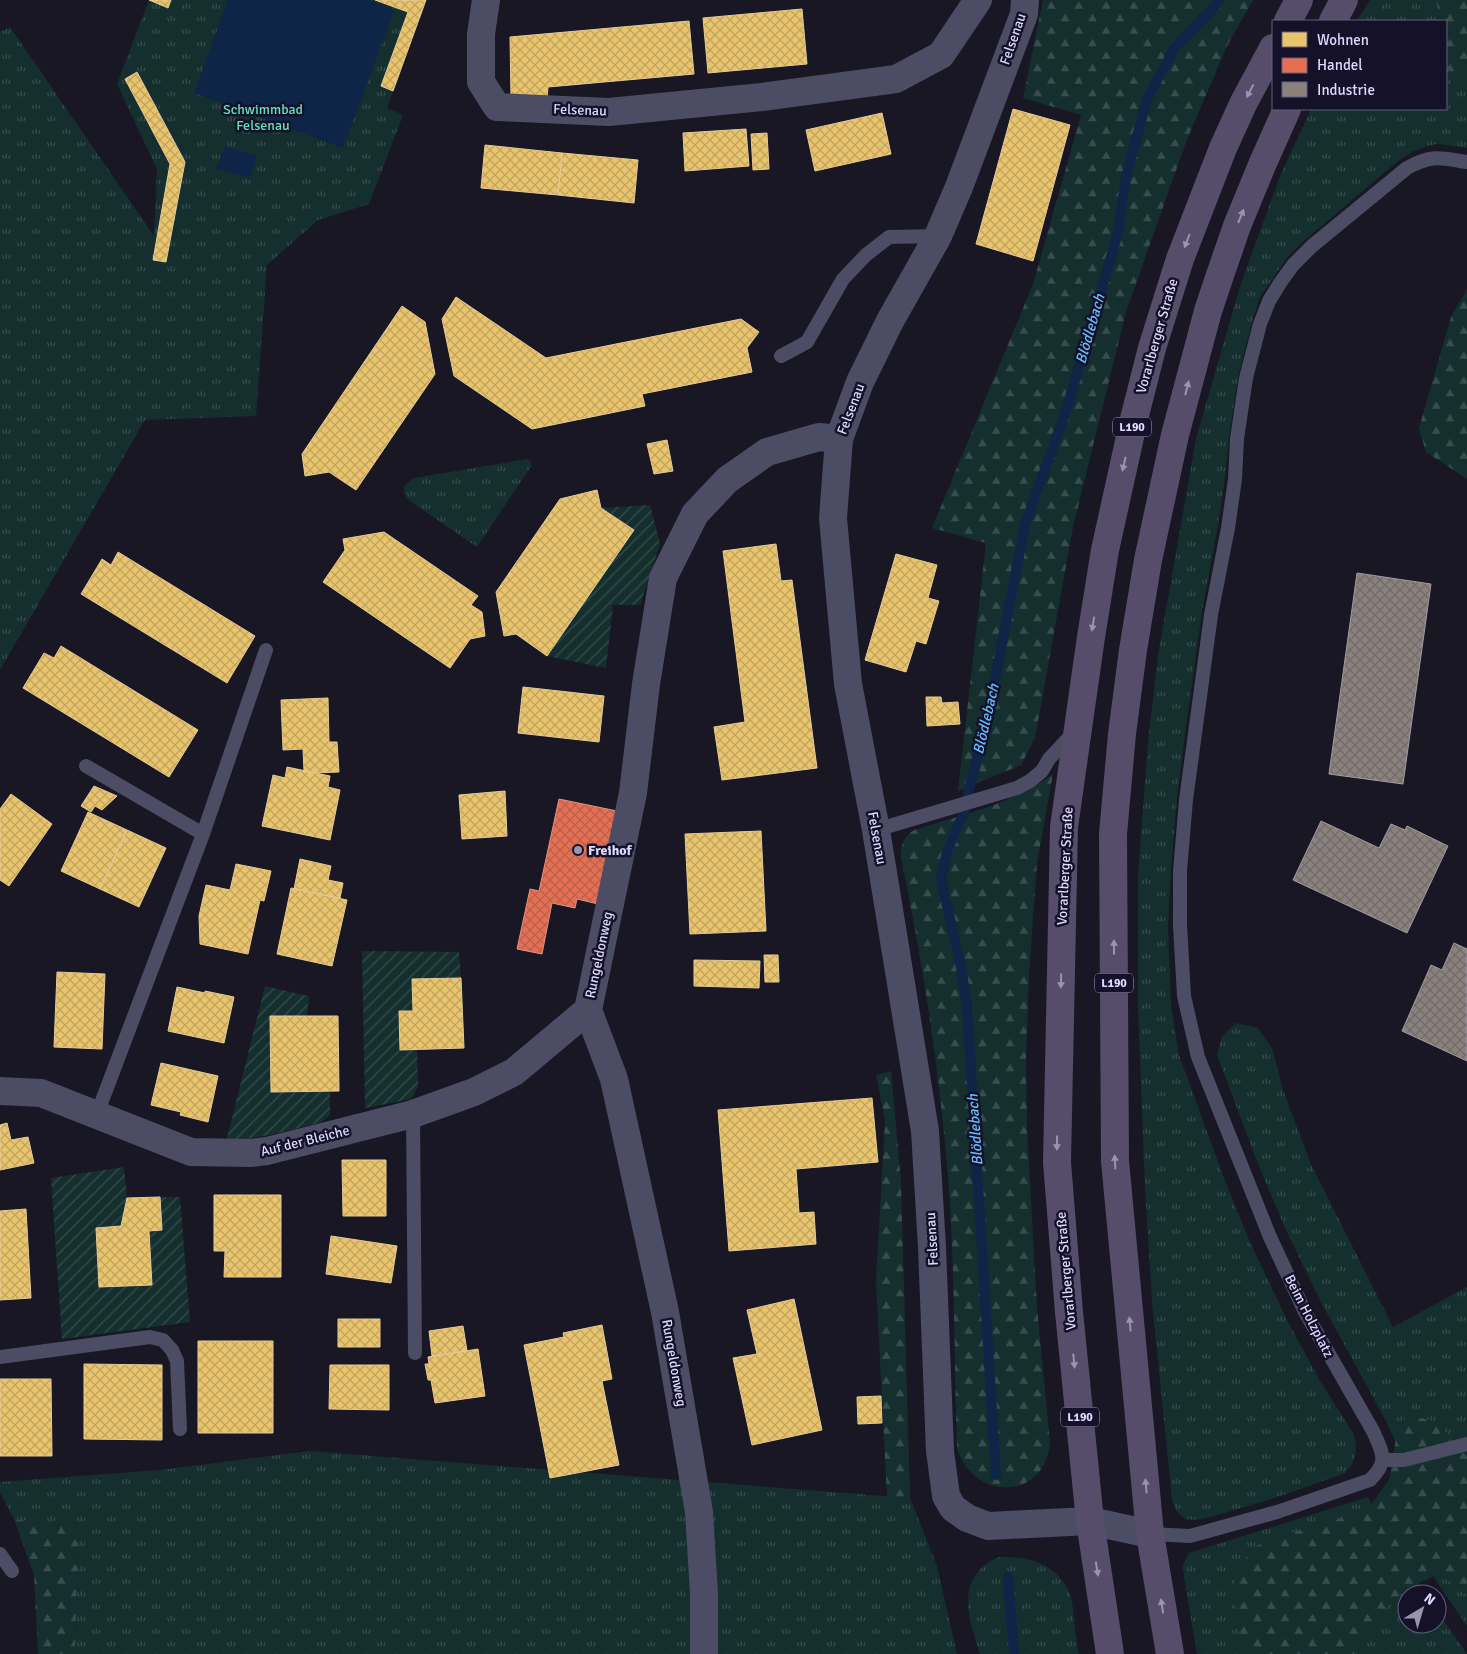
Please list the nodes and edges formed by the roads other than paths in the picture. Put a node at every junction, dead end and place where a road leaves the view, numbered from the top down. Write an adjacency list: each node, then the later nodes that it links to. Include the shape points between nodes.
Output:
1 (486, 0): 2 (street, Felsenau, via 481,34 481,82 497,107 609,112 896,79 941,55)
2 (978, 0)
3 (1025, 0): 11 (street, Felsenau, via 1024,14)
4 (1299, 0): 6 (main road)
5 (1344, 0): 7 (main road)
6 (1289, 20)
7 (1334, 20)
8 (1272, 50): 15 (main road, Vorarlberger Straße / L190, one-way to 15, via 1223,148 1180,259 1152,348 1105,550)
9 (1287, 110): 29 (main road, L190, one-way to 9, via 1115,1161 1113,834 1122,734 1148,560 1192,368 1237,226)
10 (1467, 162): 27 (lane, Beim Holzplatz, via 1436,158 1421,160 1407,168 1293,265 1272,295 1260,324 1246,378 1228,528 1211,615 1186,800 1180,871 1184,996 1198,1056 1270,1237 1305,1312 1373,1431)
11 (938, 236): 12 (lane, via 889,237 843,279 807,342); 13 (street, Felsenau, via 860,382)
12 (781, 356)
13 (839, 439): 17 (street, Felsenau, via 833,518 848,684); 19 (street, Rungeldonweg, via 819,437 768,452 727,480 695,514 664,578 646,684 633,793)
14 (266, 650): 18 (lane)
15 (1078, 728): 17 (lane, via 1030,781 1003,793); 28 (main road, Vorarlberger Straße / L190, one-way to 28, via 1064,827 1057,1162)
16 (86, 766): 18 (lane)
17 (876, 830): 28 (street, Felsenau, via 925,1131 940,1451 946,1496 953,1508 967,1518 988,1526)
18 (203, 834): 21 (lane)
19 (588, 1010): 22 (street, Auf der Bleiche, via 514,1072 474,1092); 32 (street, Rungeldonweg, via 614,1080 666,1312 699,1512)
20 (0, 1091): 21 (street, Auf der Bleiche, via 41,1093)
21 (96, 1114): 22 (street, Auf der Bleiche, via 191,1152 250,1153 267,1152)
22 (413, 1114): 23 (lane)
23 (415, 1353)
24 (0, 1357): 25 (lane, via 150,1337 163,1340 177,1361)
25 (180, 1428)
26 (1467, 1444): 27 (lane, via 1404,1460)
27 (1383, 1460): 29 (lane, via 1370,1480 1277,1512 1190,1536)
28 (1090, 1521): 29 (street, Felsenau); 33 (main road, Vorarlberger Straße / L190, one-way to 33)
29 (1150, 1534): 34 (main road, L190, one-way to 29)
30 (0, 1554): 31 (lane)
31 (12, 1571)
32 (704, 1654)
33 (1110, 1654)
34 (1170, 1654)

